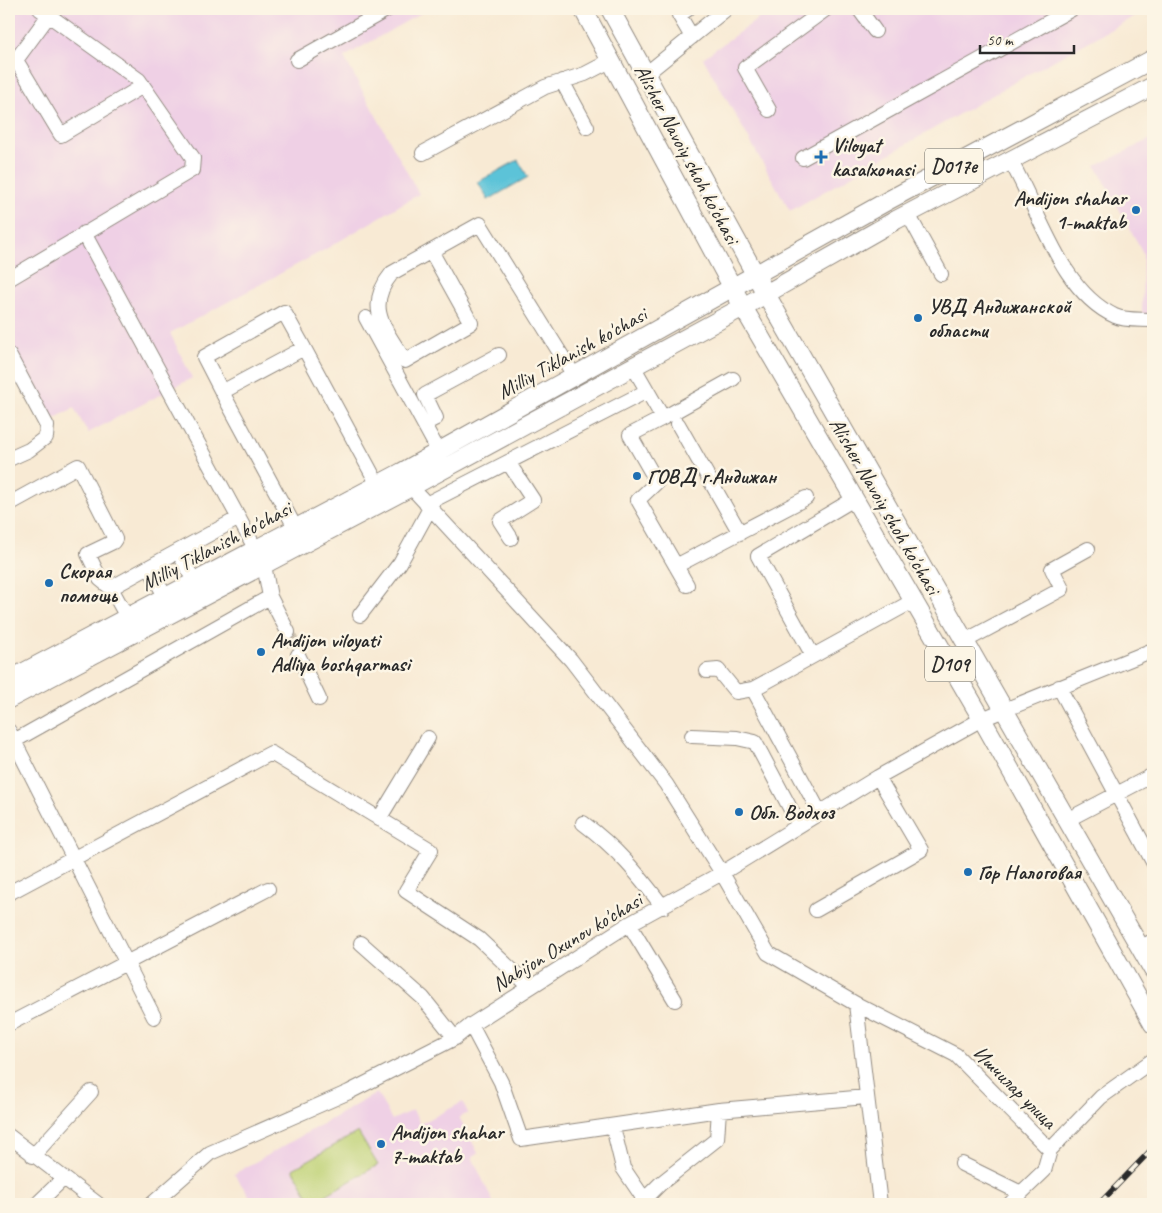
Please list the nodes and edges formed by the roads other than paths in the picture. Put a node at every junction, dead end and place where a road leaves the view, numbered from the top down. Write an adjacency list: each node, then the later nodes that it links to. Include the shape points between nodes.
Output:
1 (388, 9): 13 (street)
2 (583, 9): 14 (main road, Alisher Navoiy shoh ko'chasi)
3 (610, 9): 15 (main road, Alisher Navoiy shoh ko'chasi)
4 (688, 9): 11 (street, via 679,15)
5 (726, 9): 11 (street)
6 (826, 9): 20 (street, via 744,68)
7 (859, 9): 10 (street)
8 (1065, 11): 23 (street)
9 (45, 12): 17 (street); 17 (street, via 16,60 62,135)
10 (874, 31)
11 (692, 37): 15 (street)
12 (1153, 59): 29 (main road, Milliy Tiklanish ko'chasi / D017e, via 888,200)
13 (297, 60)
14 (612, 60): 16 (street); 18 (main road, Alisher Navoiy shoh ko'chasi)
15 (646, 74): 18 (main road); 29 (main road, Alisher Navoiy shoh ko'chasi)
16 (562, 81): 21 (street); 22 (street, via 545,86)
17 (143, 86): 26 (street, via 193,158 192,170)
18 (626, 86): 31 (main road, Alisher Navoiy shoh ko'chasi)
19 (1153, 86): 24 (main road, Milliy Tiklanish ko'chasi / D017e)
20 (769, 110)
21 (587, 127)
22 (424, 153)
23 (803, 158)
24 (1010, 160): 25 (main road, Milliy Tiklanish ko'chasi / D017e); 35 (street, via 1068,273 1083,294 1117,317)
25 (908, 214): 28 (street); 32 (main road, Milliy Tiklanish ko'chasi / D017e)
26 (84, 233): 30 (street); 58 (street)
27 (432, 251): 27 (street, via 392,273 383,284 377,308 405,361 472,323); 42 (street, via 480,224)
28 (941, 274)
29 (756, 276): 31 (main road, Milliy Tiklanish ko'chasi / D017e); 32 (main road, Alisher Navoiy shoh ko'chasi)
30 (9, 279)
31 (733, 288): 33 (main road, Alisher Navoiy shoh ko'chasi); 37 (main road, Milliy Tiklanish ko'chasi)
32 (766, 294): 33 (main road, Milliy Tiklanish ko'chasi / D017e); 76 (main road, Alisher Navoiy shoh ko'chasi / D109)
33 (744, 307): 40 (main road, Milliy Tiklanish ko'chasi); 55 (main road, Alisher Navoiy shoh ko'chasi / D109)
34 (366, 318): 46 (street)
35 (1153, 320)
36 (304, 348): 43 (street); 43 (street, via 284,312 204,357); 52 (street)
37 (625, 350): 40 (main road); 42 (main road, Milliy Tiklanish ko'chasi)
38 (9, 355): 50 (street, via 47,426 46,437)
39 (498, 355): 46 (street, via 425,394 436,418)
40 (633, 366): 42 (main road, Milliy Tiklanish ko'chasi); 44 (street)
41 (733, 379): 45 (street)
42 (579, 385): 48 (main road, Milliy Tiklanish ko'chasi)
43 (222, 392): 59 (street)
44 (648, 392): 45 (street); 51 (street)
45 (662, 418): 65 (street, via 630,435 657,482 638,500)
46 (424, 424): 49 (street)
47 (678, 424): 60 (street)
48 (499, 428): 49 (main road, Milliy Tiklanish ko'chasi); 53 (main road, Milliy Tiklanish ko'chasi)
49 (439, 452): 52 (main road, Milliy Tiklanish ko'chasi)
50 (9, 459)
51 (508, 462): 57 (street); 61 (street, via 533,500 500,522)
52 (378, 485): 59 (main road, Milliy Tiklanish ko'chasi)
53 (411, 487): 57 (street, Ишчилар улица); 64 (main road, Milliy Tiklanish ko'chasi)
54 (806, 498): 60 (street)
55 (854, 499): 72 (main road, Alisher Navoiy shoh ko'chasi / D109); 79 (street, via 758,556)
56 (9, 504): 69 (street, via 76,466 80,467 115,539 88,554 100,579)
57 (428, 506): 73 (street, via 400,563); 101 (street, Ишчилар улица, via 571,660 666,784)
58 (239, 518): 63 (street); 64 (street)
59 (296, 529): 64 (main road, Milliy Tiklanish ko'chasi)
60 (740, 533): 65 (street)
61 (511, 538)
62 (1088, 548): 76 (street, via 1052,569 1062,589)
63 (178, 551): 66 (street); 67 (street)
64 (260, 558): 67 (main road, Milliy Tiklanish ko'chasi); 70 (street); 74 (main road, Milliy Tiklanish ko'chasi)
65 (676, 566): 68 (street)
66 (149, 567): 69 (street); 71 (street)
67 (195, 582): 71 (main road, Milliy Tiklanish ko'chasi)
68 (687, 585)
69 (111, 588): 74 (street)
70 (270, 597): 75 (street); 88 (street)
71 (166, 598): 74 (main road, Milliy Tiklanish ko'chasi)
72 (913, 601): 79 (street); 87 (main road, Alisher Navoiy shoh ko'chasi / D109)
73 (360, 615)
74 (132, 626): 81 (main road, Milliy Tiklanish ko'chasi); 85 (main road, Milliy Tiklanish ko'chasi)
75 (288, 632)
76 (964, 640): 86 (main road, Alisher Navoiy shoh ko'chasi / D109)
77 (1153, 650): 82 (street, Nabijon Oxunov ko'chasi)
78 (298, 655): 84 (street)
79 (813, 656): 83 (street)
80 (707, 671): 83 (street, via 718,670 736,692)
81 (9, 680)
82 (1058, 687): 86 (street, Nabijon Oxunov ko'chasi); 93 (street)
83 (752, 690): 94 (street)
84 (319, 698)
85 (9, 699)
86 (1003, 709): 87 (street, Nabijon Oxunov ko'chasi); 96 (main road, Alisher Navoiy shoh ko'chasi / D109)
87 (982, 719): 92 (street, Nabijon Oxunov ko'chasi); 116 (main road, Alisher Navoiy shoh ko'chasi / D109)
88 (11, 736): 99 (street)
89 (692, 736): 98 (street, via 755,742)
90 (428, 738): 95 (street)
91 (1153, 775): 93 (street)
92 (878, 777): 94 (street, Nabijon Oxunov ko'chasi); 105 (street, via 921,850)
93 (1118, 794): 96 (street); 100 (street)
94 (820, 813): 98 (street, Nabijon Oxunov ko'chasi)
95 (380, 819): 99 (street, via 271,753); 111 (street, via 431,850 406,891 479,939)
96 (1067, 820): 108 (main road, Alisher Navoiy shoh ko'chasi / D109)
97 (583, 823): 104 (street, via 630,864)
98 (799, 825): 101 (street, Nabijon Oxunov ko'chasi)
99 (74, 859): 103 (street); 109 (street)
100 (1153, 862)
101 (722, 873): 104 (street, Nabijon Oxunov ko'chasi); 113 (street, Ишчилар улица, via 768,953)
102 (268, 889): 109 (street)
103 (9, 893)
104 (663, 907): 106 (street, Nabijon Oxunov ko'chasi)
105 (816, 910)
106 (630, 924): 111 (street, Nabijon Oxunov ko'chasi); 112 (street)
107 (361, 943): 118 (street, via 423,998)
108 (1147, 944): 110 (main road, Alisher Navoiy shoh ko'chasi / D109)
109 (127, 963): 114 (street); 115 (street)
110 (1153, 970)
111 (530, 987): 117 (street, Nabijon Oxunov ko'chasi)
112 (675, 1000)
113 (856, 1004): 121 (street); 125 (street, Ишчилар улица, via 956,1055)
114 (154, 1017)
115 (9, 1024)
116 (1153, 1024)
117 (471, 1025): 118 (street, Nabijon Oxunov ko'chasi); 123 (street, via 501,1082 521,1139)
118 (455, 1038): 133 (street, Nabijon Oxunov ko'chasi, via 349,1092 210,1153)
119 (1153, 1060): 125 (street, Ишчилар улица, via 1101,1097)
120 (91, 1092): 126 (street)
121 (866, 1097): 122 (street); 134 (street)
122 (719, 1110): 123 (street); 130 (street, via 717,1140)
123 (613, 1127): 130 (street, via 623,1168)
124 (9, 1138): 126 (street)
125 (1050, 1150): 129 (street, via 1044,1171)
126 (33, 1156): 128 (street)
127 (962, 1164): 129 (street)
128 (64, 1178): 131 (street); 132 (street)
129 (1021, 1193): 135 (street)
130 (642, 1202)
131 (37, 1204)
132 (98, 1204)
133 (152, 1204)
134 (880, 1204)
135 (1010, 1204)

